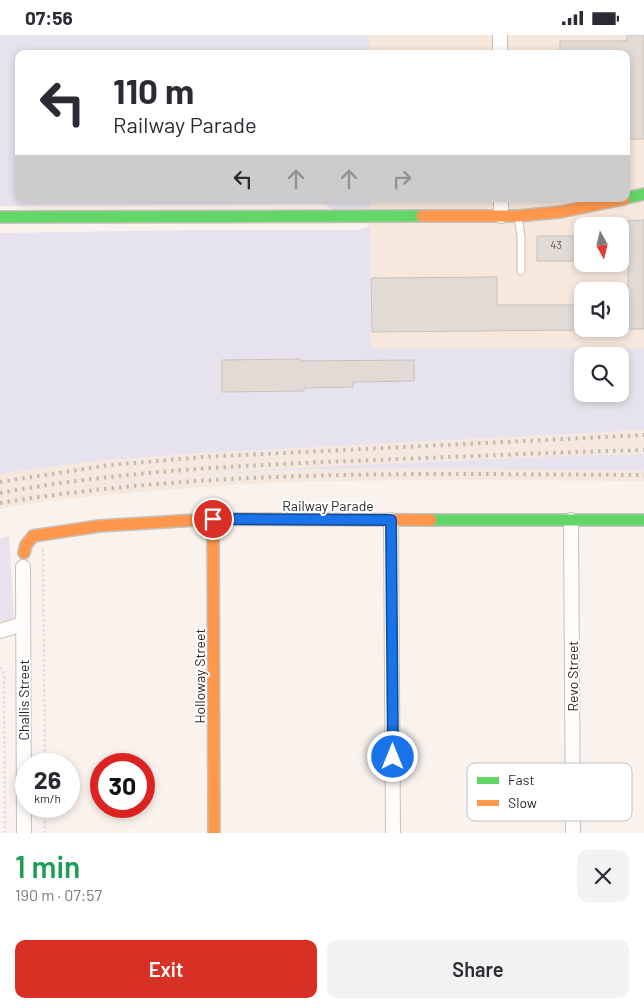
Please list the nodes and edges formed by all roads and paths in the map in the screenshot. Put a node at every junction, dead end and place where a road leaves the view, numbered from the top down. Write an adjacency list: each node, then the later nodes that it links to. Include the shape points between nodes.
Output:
1 (500, 35): 2 (street)
2 (500, 50)
3 (644, 194): 4 (street)
4 (630, 198)
5 (501, 202): 7 (street)
6 (610, 202): 8 (street)
7 (501, 216): 8 (street); 9 (street)
8 (518, 216): 10 (lane)
9 (0, 217)
10 (522, 271)
11 (213, 519): 12 (street, Railway Parade); 16 (street, Railway Parade, via 98,525 34,536 26,545); 26 (street, Holloway Street)
12 (391, 520): 13 (street, Railway Parade); 27 (street)
13 (571, 520): 14 (street, Railway Parade); 21 (street, Revo Street)
14 (644, 520)
15 (43, 545): 20 (path)
16 (24, 560): 17 (street, Challis Street)
17 (23, 624): 18 (street); 24 (street, Challis Street)
18 (0, 631)
19 (0, 667): 23 (path, via 4,674)
20 (45, 753)
21 (573, 763)
22 (45, 818): 25 (path)
23 (5, 833)
24 (24, 833)
25 (45, 833)
26 (214, 833)
27 (393, 833)

